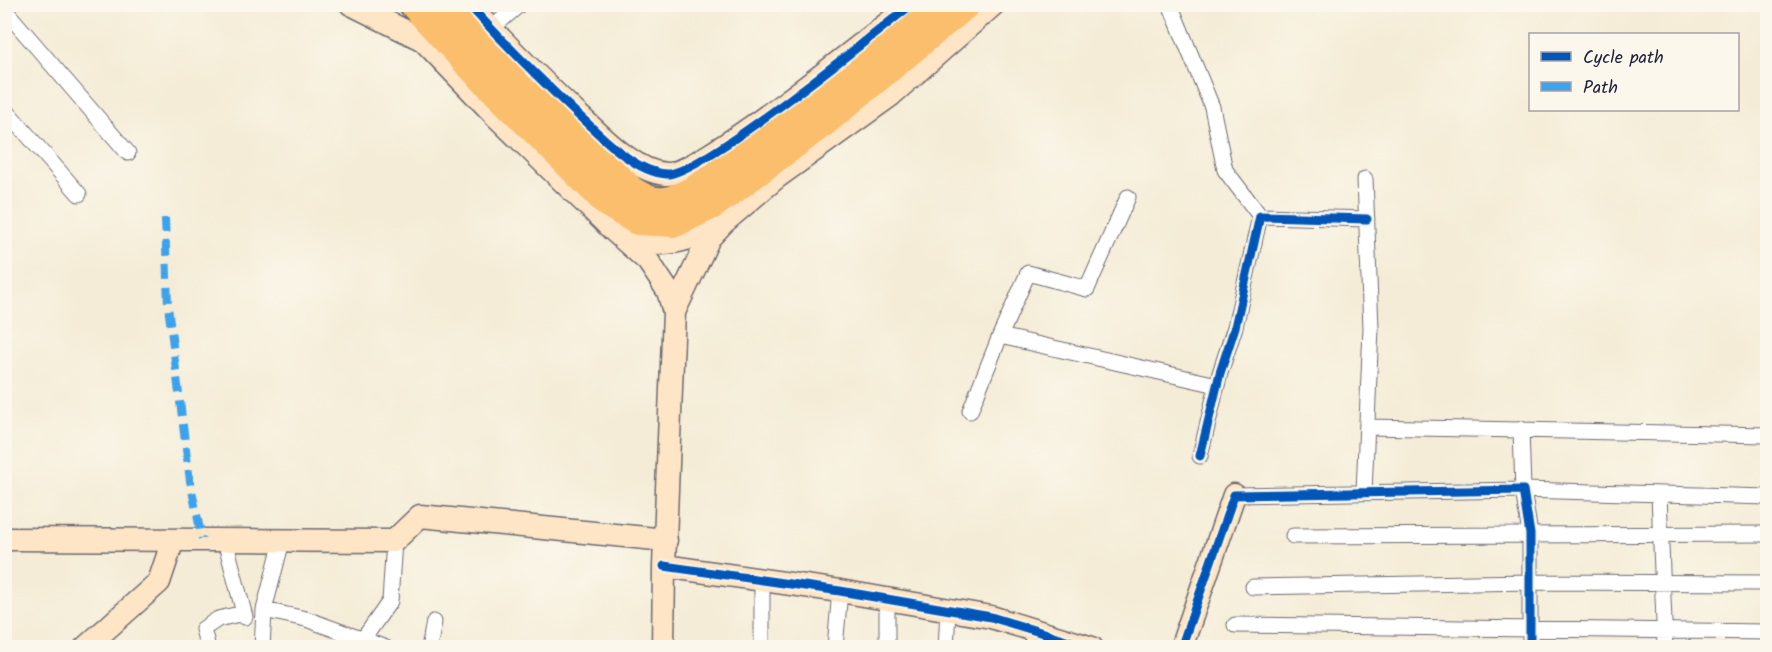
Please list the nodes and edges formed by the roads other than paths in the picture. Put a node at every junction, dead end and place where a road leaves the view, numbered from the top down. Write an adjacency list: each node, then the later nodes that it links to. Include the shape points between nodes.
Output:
1 (351, 4): 23 (main road, via 423,40)
2 (413, 4): 8 (highway, via 608,204 637,221 675,223 713,205 825,122)
3 (446, 4): 14 (highway, via 478,40)
4 (468, 4): 12 (main road)
5 (520, 4): 12 (street)
6 (912, 4): 15 (main road)
7 (936, 4): 15 (highway, via 839,84)
8 (967, 4)
9 (994, 4): 22 (main road, via 891,95 777,177)
10 (1170, 4): 20 (street, via 1212,107 1225,170)
11 (4, 9): 16 (street)
12 (491, 29): 14 (main road)
13 (4, 108): 18 (street)
14 (578, 127): 15 (highway, via 631,190 647,199 664,201 698,188)
15 (743, 144)
16 (128, 153)
17 (1365, 178): 21 (street)
18 (79, 194)
19 (1128, 197): 25 (street, via 1087,289 1028,273)
20 (1260, 216): 21 (street); 26 (street)
21 (1367, 219): 28 (street, via 1371,328)
22 (724, 222): 23 (main road, via 694,238 662,243 638,240); 24 (main road, via 709,238)
23 (613, 230): 24 (main road, via 648,261 668,291)
24 (674, 312): 44 (main road)
25 (1000, 336): 26 (street); 27 (street)
26 (1217, 386): 31 (street)
27 (970, 411)
28 (1367, 427): 29 (street); 33 (street)
29 (1521, 429): 30 (street); 32 (street)
30 (1767, 435)
31 (1200, 456)
32 (1523, 490): 33 (street); 34 (street); 37 (street)
33 (1364, 492): 35 (street)
34 (1659, 494): 36 (street); 38 (street)
35 (1234, 495): 75 (main road)
36 (1767, 497)
37 (1530, 534): 38 (street); 40 (street); 49 (street)
38 (1660, 534): 39 (street); 50 (street)
39 (1767, 534)
40 (1293, 536)
41 (4, 539): 42 (main road)
42 (173, 540): 43 (main road); 64 (main road, via 159,582)
43 (225, 540): 45 (main road); 65 (street, via 245,615 218,619 203,629)
44 (666, 540): 46 (main road, via 420,516); 47 (main road)
45 (282, 541): 46 (main road); 55 (street)
46 (394, 541): 63 (street, via 390,601)
47 (664, 566): 48 (main road); 69 (main road)
48 (762, 581): 53 (main road); 70 (street)
49 (1531, 582): 50 (street); 52 (street); 59 (street)
50 (1662, 583): 51 (street); 60 (street)
51 (1767, 583)
52 (1252, 587)
53 (840, 591): 54 (main road); 71 (street)
54 (887, 600): 56 (main road); 72 (street)
55 (264, 610): 63 (street, via 306,619); 66 (street)
56 (948, 610): 62 (main road, via 991,617); 73 (street)
57 (434, 622): 68 (street)
58 (1234, 625): 59 (street)
59 (1530, 629): 60 (street); 76 (street)
60 (1664, 630): 61 (street); 77 (street)
61 (1767, 632)
62 (1033, 639): 74 (main road)
63 (364, 643): 67 (street)
64 (85, 648)
65 (208, 648)
66 (262, 648)
67 (386, 648)
68 (429, 648)
69 (663, 648)
70 (762, 648)
71 (835, 648)
72 (887, 648)
73 (946, 648)
74 (1092, 648)
75 (1181, 648)
76 (1530, 648)
77 (1665, 648)

